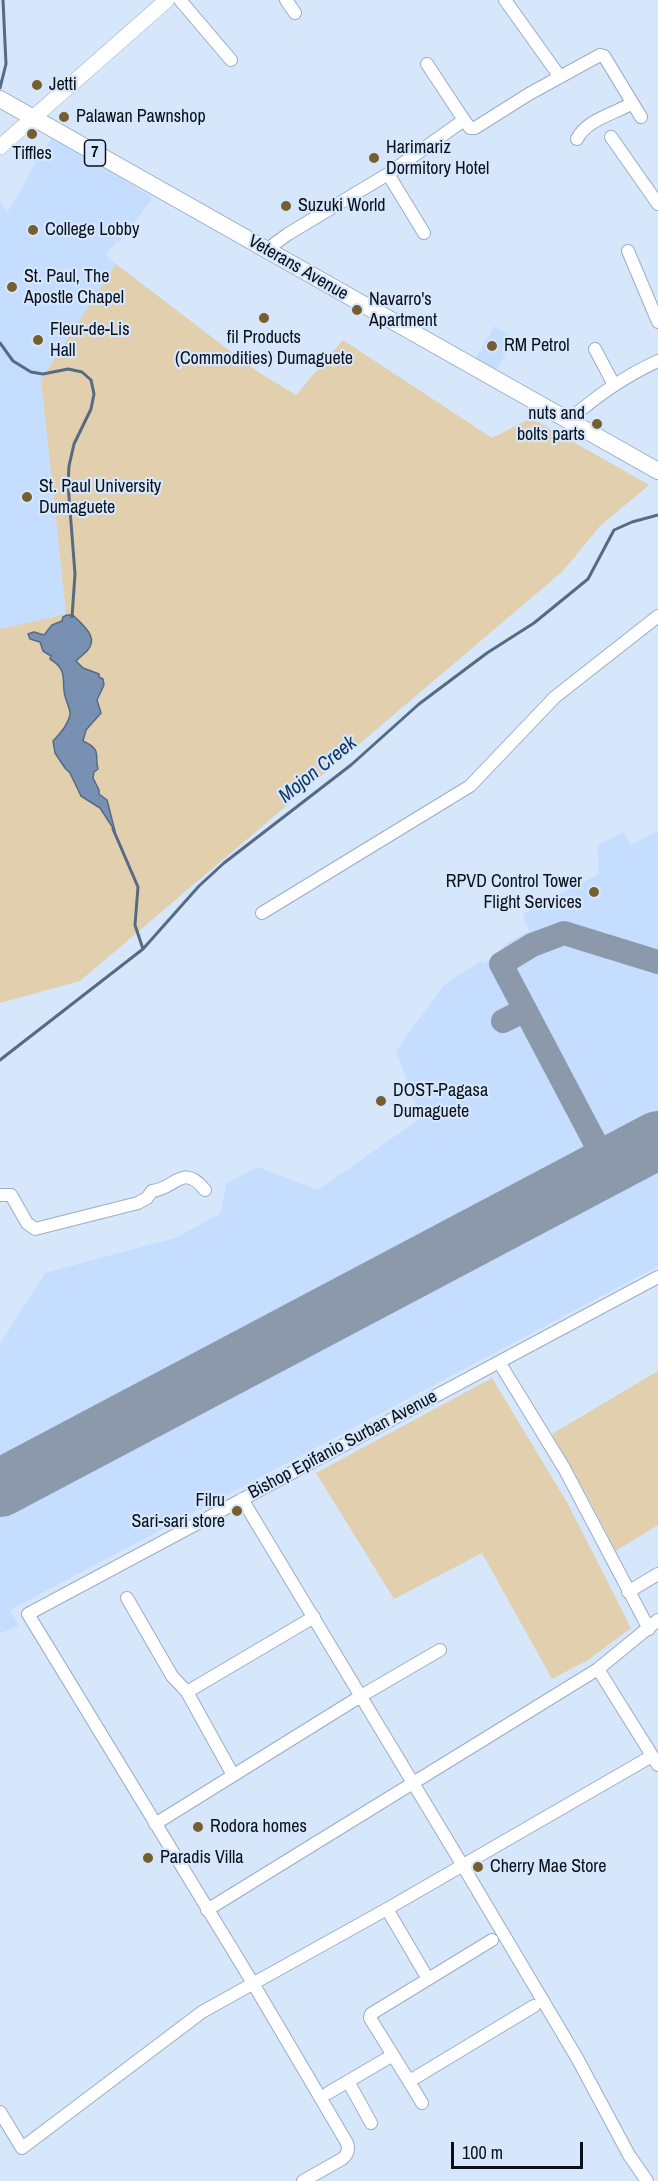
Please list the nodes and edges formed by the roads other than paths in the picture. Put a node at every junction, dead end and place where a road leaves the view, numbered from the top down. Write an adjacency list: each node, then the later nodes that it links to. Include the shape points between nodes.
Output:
1 (167, 0): 12 (main road)
2 (180, 0): 6 (street)
3 (286, 0): 5 (street)
4 (505, 0): 8 (street)
5 (295, 13)
6 (231, 60)
7 (427, 64): 13 (street)
8 (560, 77): 10 (street, via 602,55); 13 (street, via 475,128)
9 (0, 99): 12 (highway, Veterans Avenue / 7)
10 (632, 103): 11 (street); 15 (street, via 604,116)
11 (641, 117)
12 (33, 118): 16 (main road); 20 (highway, Veterans Avenue / 7)
13 (464, 120): 17 (street)
14 (611, 137): 18 (street)
15 (577, 139)
16 (0, 147)
17 (388, 174): 19 (street); 20 (street)
18 (658, 204)
19 (424, 233)
20 (266, 250): 26 (highway, Veterans Avenue / 7)
21 (628, 250): 22 (street)
22 (658, 322)
23 (594, 349): 25 (street)
24 (658, 360): 25 (street)
25 (614, 385): 26 (street)
26 (568, 422): 27 (highway, Veterans Avenue / 7)
27 (658, 471)
28 (658, 616): 29 (street, via 555,697 470,786)
29 (262, 913)
30 (205, 1190): 31 (street, via 189,1177 182,1177 152,1191 138,1203 35,1229 27,1223 11,1195)
31 (0, 1196)
32 (658, 1277): 33 (street, Bishop Epifanio Surban Avenue)
33 (498, 1362): 34 (street, Bishop Epifanio Surban Avenue); 36 (street, via 564,1468)
34 (242, 1499): 38 (street); 48 (street, Bishop Epifanio Surban Avenue, via 28,1614)
35 (658, 1574): 36 (street)
36 (628, 1592): 40 (street)
37 (127, 1598): 43 (street, via 172,1676)
38 (314, 1617): 43 (street); 44 (street)
39 (658, 1620): 40 (street)
40 (649, 1629): 42 (street)
41 (440, 1650): 44 (street)
42 (598, 1669): 45 (street); 47 (street)
43 (187, 1692): 46 (street)
44 (361, 1696): 46 (street); 47 (street)
45 (655, 1760): 49 (street)
46 (233, 1775): 48 (street)
47 (413, 1783): 49 (street); 51 (street)
48 (155, 1824): 51 (street)
49 (463, 1866): 50 (street); 64 (street)
50 (387, 1909): 53 (street); 54 (street)
51 (207, 1910): 54 (street)
52 (492, 1940): 53 (street)
53 (428, 1979): 56 (street, via 371,2014)
54 (254, 1985): 61 (street, via 202,2012 22,2148); 63 (street, via 348,2149 342,2158)
55 (534, 2006): 57 (street, via 413,2079)
56 (393, 2055): 57 (street); 58 (street)
57 (407, 2078): 60 (street)
58 (352, 2079): 59 (street); 62 (street, via 350,2087)
59 (328, 2093)
60 (422, 2103)
61 (0, 2112)
62 (370, 2123)
63 (303, 2181)
64 (647, 2181)

